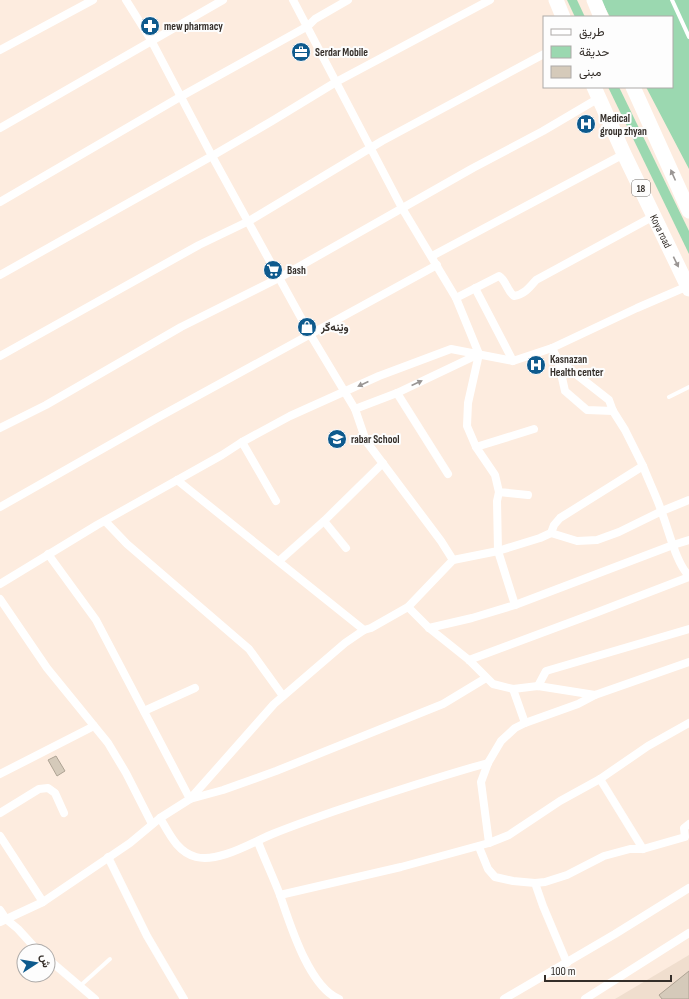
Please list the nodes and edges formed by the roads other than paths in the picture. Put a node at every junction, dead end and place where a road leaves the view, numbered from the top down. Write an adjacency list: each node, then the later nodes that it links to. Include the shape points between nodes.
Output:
1 (93, 0): 15 (street)
2 (126, 0): 14 (street)
3 (223, 0): 14 (street)
4 (293, 0): 12 (street)
5 (348, 0): 12 (street, via 315,19)
6 (490, 0): 17 (street)
7 (556, 0): 10 (highway)
8 (594, 0): 11 (highway)
9 (672, 0): 13 (lane)
10 (563, 16)
11 (602, 16)
12 (308, 26): 17 (street); 20 (street)
13 (689, 37)
14 (151, 40): 20 (street); 21 (street)
15 (0, 50)
16 (543, 55): 22 (street)
17 (336, 82): 22 (street); 24 (street)
18 (633, 88): 27 (highway, one-way to 18)
19 (596, 93): 23 (highway, Koya road / 18); 26 (street, via 543,131)
20 (180, 97): 24 (street); 25 (street)
21 (0, 128)
22 (371, 148): 26 (street); 29 (street)
23 (624, 154): 28 (highway, Koya road / 18); 30 (street)
24 (212, 156): 29 (street); 32 (street)
25 (0, 202)
26 (402, 208): 30 (street); 33 (street)
27 (689, 211)
28 (654, 216): 34 (highway, Koya road / 18, one-way to 34); 35 (street, via 536,280 519,295 514,296 510,293 501,276)
29 (249, 221): 33 (street); 40 (street, via 199,245)
30 (432, 256): 31 (street)
31 (437, 265): 36 (street); 37 (street)
32 (0, 275)
33 (278, 278): 37 (street); 49 (street, via 180,327 53,401)
34 (688, 287): 38 (street)
35 (475, 288): 36 (street); 41 (street)
36 (456, 298): 39 (street)
37 (310, 334): 44 (street); 61 (street)
38 (552, 348): 41 (street); 42 (street)
39 (479, 354): 41 (street); 44 (street, one-way to 44, via 451,349 379,376); 45 (street, one-way to 39); 52 (street, via 467,417 469,433)
40 (0, 356)
41 (514, 360)
42 (558, 360): 48 (street, via 609,400); 48 (street, via 565,391 587,410)
43 (689, 387): 46 (lane)
44 (345, 392): 47 (street); 51 (street, via 290,416)
45 (397, 393): 47 (street); 55 (street)
46 (669, 397)
47 (356, 409): 53 (street, via 366,441)
48 (613, 411): 54 (street)
49 (0, 428)
50 (534, 429): 52 (street)
51 (242, 442): 56 (street); 60 (street)
52 (476, 447): 57 (street, via 495,475)
53 (383, 464): 64 (street); 71 (street)
54 (643, 466): 62 (street); 65 (street, via 560,518)
55 (448, 474)
56 (177, 480): 63 (street); 72 (street)
57 (499, 492): 58 (street); 69 (street)
58 (528, 495)
59 (689, 500): 62 (street)
60 (276, 501)
61 (0, 507)
62 (662, 511): 65 (street, via 597,540 577,541); 67 (street)
63 (105, 521): 70 (street); 88 (street, via 127,544 249,650)
64 (324, 521): 68 (street); 72 (street)
65 (551, 533): 69 (street)
66 (689, 540): 67 (street)
67 (673, 545): 73 (street); 76 (street)
68 (346, 548)
69 (498, 550): 71 (street); 76 (street)
70 (48, 554): 74 (street); 89 (street, via 96,620)
71 (453, 560): 77 (street)
72 (279, 561): 80 (street)
73 (689, 577): 81 (street)
74 (0, 584)
75 (0, 598): 92 (street, via 47,668)
76 (515, 604): 78 (street)
77 (408, 607): 78 (street); 80 (street)
78 (429, 628): 81 (street)
79 (689, 629): 84 (street, via 546,671)
80 (364, 630): 88 (street)
81 (469, 660): 83 (street)
82 (689, 662): 87 (street)
83 (486, 678): 86 (street, via 493,684); 96 (street, via 443,704 262,776)
84 (538, 686): 86 (street); 87 (street)
85 (195, 688): 89 (street)
86 (513, 689): 90 (street)
87 (595, 695): 90 (street, via 578,704)
88 (283, 696): 96 (street)
89 (144, 711): 96 (street)
90 (525, 723): 93 (street, via 501,741)
91 (689, 723): 95 (street)
92 (94, 726): 94 (street); 100 (street, via 108,743 126,773)
93 (488, 763): 104 (street, via 335,811 274,833); 105 (street, via 481,782)
94 (0, 774)
95 (600, 778): 105 (street, via 509,835); 107 (street)
96 (190, 799): 99 (street)
97 (0, 813): 98 (street, via 40,789 48,788 55,793)
98 (64, 813)
99 (160, 818): 100 (street); 104 (street, via 176,845 196,857 227,854)
100 (152, 824): 108 (street)
101 (689, 824): 103 (street, via 684,828)
102 (0, 836): 112 (street)
103 (687, 840): 107 (street)
104 (258, 842): 111 (street)
105 (489, 843): 106 (street)
106 (479, 847): 109 (street, via 494,877); 111 (street)
107 (643, 849): 109 (street, via 630,849 604,856 567,875)
108 (108, 857): 112 (street); 123 (street, via 147,936)
109 (535, 883): 118 (street)
110 (689, 888): 118 (street)
111 (280, 895): 121 (street, via 291,929 314,974 325,990)
112 (43, 902): 114 (street)
113 (0, 910): 114 (street)
114 (3, 921): 116 (street, via 18,929)
115 (689, 933): 125 (street)
116 (31, 943)
117 (110, 959): 120 (lane)
118 (567, 963): 124 (street)
119 (56, 966): 120 (street)
120 (80, 986): 122 (street)
121 (336, 998)
122 (95, 999)
123 (184, 999)
124 (504, 999)
125 (585, 999)

